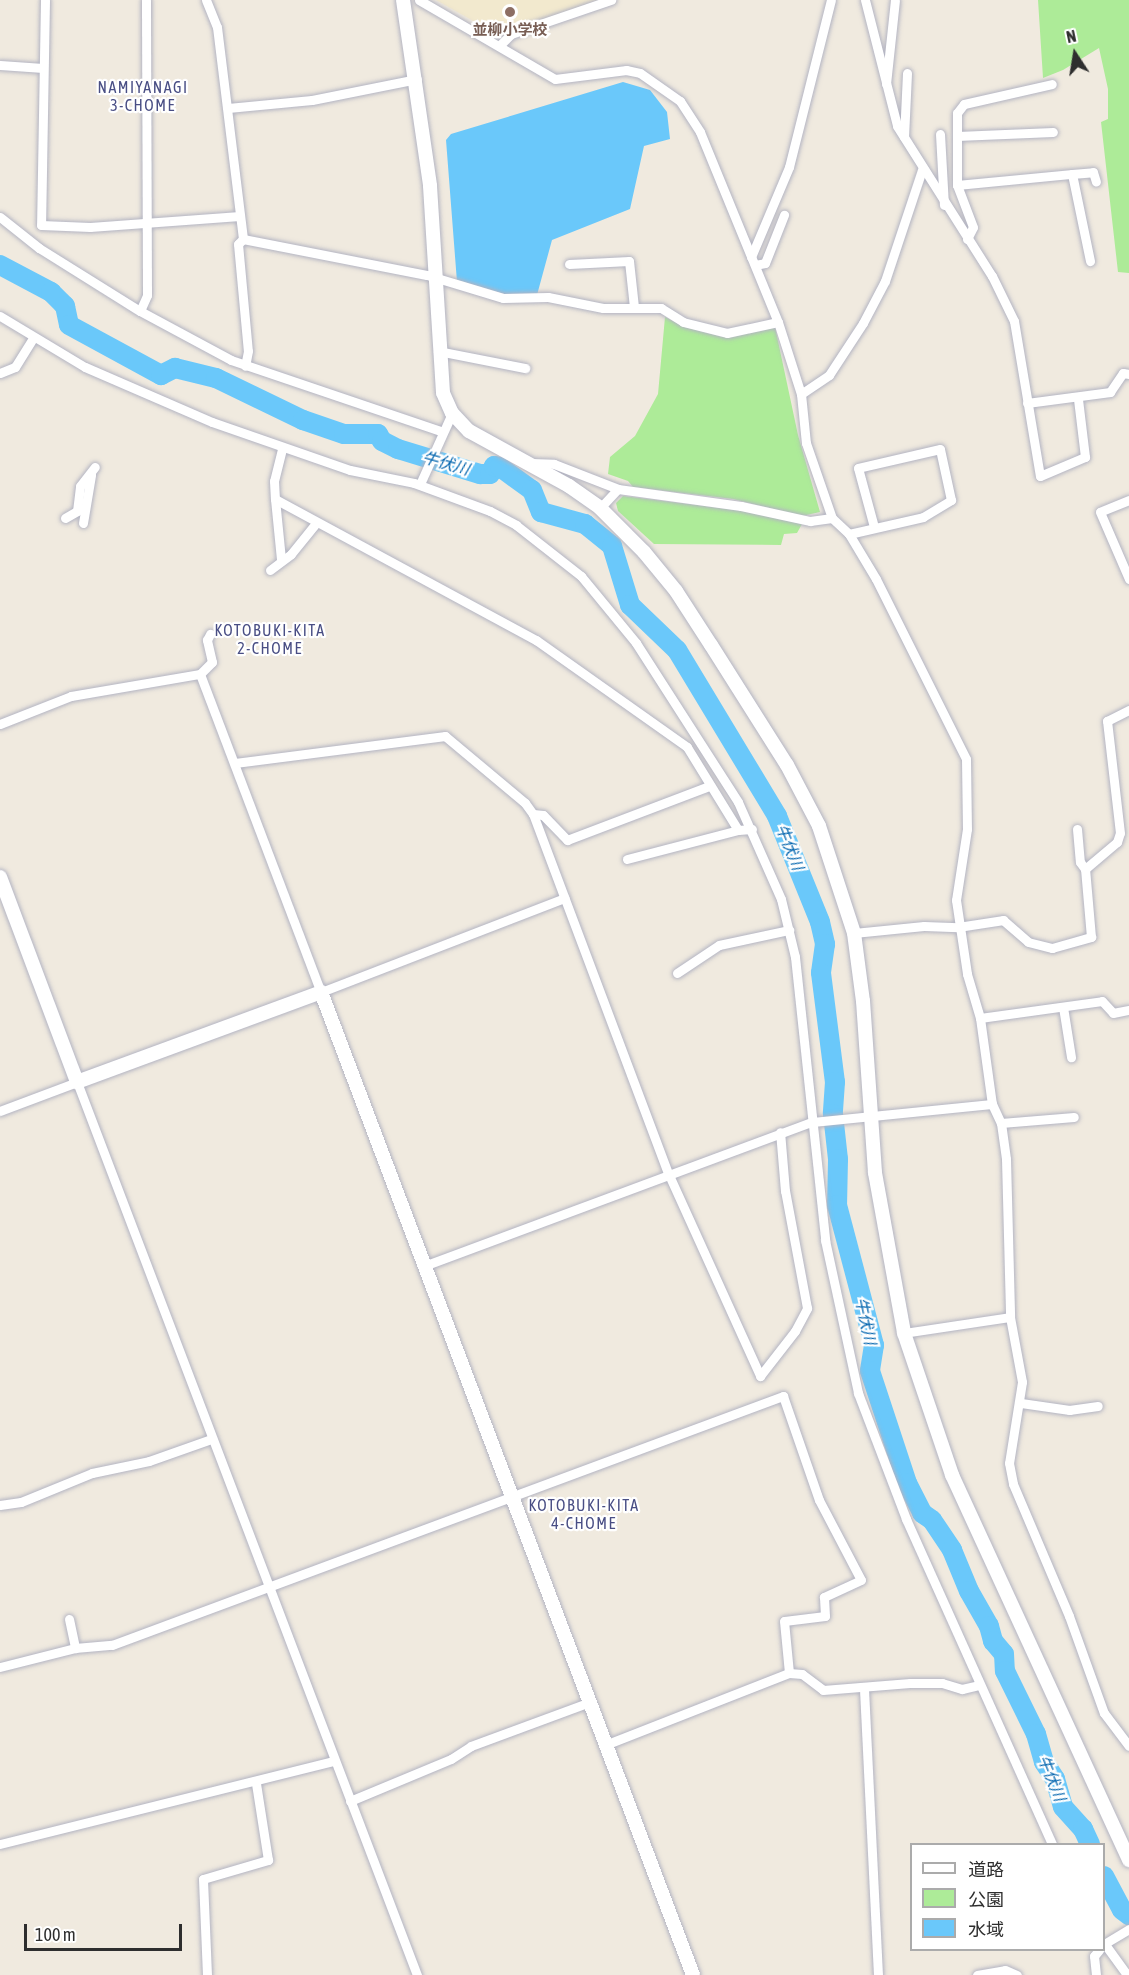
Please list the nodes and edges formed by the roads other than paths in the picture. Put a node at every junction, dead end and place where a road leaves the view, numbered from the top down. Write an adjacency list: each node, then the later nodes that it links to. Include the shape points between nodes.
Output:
1 (45, 0): 12 (street)
2 (146, 0): 30 (street)
3 (207, 0): 17 (street, via 217,27)
4 (403, 0): 14 (street)
5 (419, 0): 10 (street)
6 (611, 0): 10 (street, via 511,34)
7 (831, 0): 33 (street, via 789,167)
8 (865, 0): 16 (street)
9 (895, 0): 16 (street)
10 (499, 45): 33 (street, via 555,79 626,70 647,77 680,101 700,132)
11 (0, 65): 12 (street)
12 (43, 68): 30 (street, via 41,225)
13 (908, 73): 21 (street)
14 (417, 79): 17 (street, via 312,100); 36 (street, via 430,186)
15 (1052, 84): 20 (street, via 964,104 957,112)
16 (885, 87): 21 (street)
17 (228, 108): 28 (street)
18 (1053, 132): 20 (street)
19 (940, 134): 26 (street)
20 (957, 136): 25 (street)
21 (903, 138): 22 (street)
22 (921, 170): 26 (street); 47 (street, via 885,281 863,323 829,375)
23 (1072, 174): 24 (street, via 1093,172); 25 (street); 34 (street)
24 (1096, 182)
25 (957, 184): 32 (street, via 973,227)
26 (944, 205): 32 (street)
27 (784, 215): 33 (street, via 765,263)
28 (240, 216): 30 (street); 31 (street)
29 (0, 217): 38 (street, via 40,249)
30 (145, 224): 38 (street, via 147,295)
31 (243, 238): 36 (street); 43 (street, via 238,244 248,351)
32 (967, 239): 49 (street, via 1004,297 1014,321)
33 (753, 261): 40 (street)
34 (1090, 261)
35 (569, 264): 37 (street, via 629,261)
36 (434, 277): 37 (street, via 503,298 548,297 603,308); 42 (street)
37 (634, 307): 40 (street, via 661,308 684,322 727,333)
38 (140, 312): 43 (street)
39 (0, 316): 41 (street)
40 (778, 322): 47 (street)
41 (33, 338): 45 (street, via 15,367); 52 (street, via 85,367)
42 (438, 351): 44 (street); 50 (street, via 443,393)
43 (245, 366): 51 (street)
44 (525, 368)
45 (0, 373)
46 (1129, 374): 48 (street, via 1123,373 1110,392)
47 (801, 394): 60 (street, via 806,443)
48 (1078, 399): 49 (street); 49 (street, via 1085,458 1040,476)
49 (1028, 403)
50 (452, 413): 51 (street); 53 (street, via 469,431)
51 (440, 433): 54 (street)
52 (282, 448): 54 (street, via 350,470); 56 (street, via 274,481)
53 (530, 463): 55 (street, via 554,464); 58 (street)
54 (421, 482): 75 (street, via 507,520 581,576 636,643)
55 (618, 489): 58 (street); 60 (street, via 741,506 810,522)
56 (275, 499): 62 (street); 65 (street)
57 (1129, 500): 67 (street, via 1100,512)
58 (600, 508): 84 (street, via 676,591 787,765 834,863)
59 (65, 518): 61 (street, via 77,511 80,486 93,471)
60 (832, 518): 64 (street)
61 (83, 523)
62 (316, 523): 65 (street, via 291,554); 73 (street, via 536,640 687,747)
63 (874, 527): 63 (street, via 922,517 951,500 940,449 858,468); 64 (street)
64 (849, 534): 82 (street, via 887,599 966,759 970,795 956,900)
65 (281, 559): 66 (street)
66 (270, 570)
67 (1129, 577)
68 (210, 634): 69 (street, via 207,640 212,662)
69 (200, 674): 71 (street, via 70,696); 72 (street)
70 (1129, 710): 79 (street, via 1107,721 1117,842)
71 (0, 724)
72 (235, 763): 74 (street, via 445,736); 86 (street)
73 (709, 786): 74 (street, via 567,840 543,815); 77 (street)
74 (533, 814): 81 (street)
75 (752, 829): 77 (street); 83 (street)
76 (1077, 829): 79 (street)
77 (738, 830): 78 (street)
78 (627, 859)
79 (1084, 869): 82 (street, via 1091,937 1052,948 1028,942 1003,920)
80 (0, 877): 91 (street)
81 (564, 898): 86 (street); 99 (street)
82 (958, 927): 84 (street); 89 (street)
83 (789, 930): 85 (street, via 719,945); 96 (street)
84 (854, 933): 95 (street)
85 (677, 973)
86 (321, 992): 91 (street); 100 (street)
87 (1063, 1006): 88 (street, via 1102,1001 1113,1013); 89 (street); 90 (street)
88 (1129, 1010)
89 (980, 1018): 92 (street)
90 (1071, 1057)
91 (77, 1082): 93 (street); 105 (street)
92 (992, 1104): 95 (street); 97 (street)
93 (0, 1111)
94 (1074, 1116): 97 (street)
95 (867, 1117): 96 (street); 102 (street)
96 (814, 1122): 98 (street); 113 (street, via 831,1278 858,1393 906,1519)
97 (1001, 1123): 101 (street, via 1006,1159)
98 (780, 1132): 99 (street); 99 (street, via 785,1191 807,1308 795,1331 760,1377)
99 (669, 1175): 100 (street)
100 (424, 1266): 106 (street)
101 (1010, 1317): 102 (street); 103 (street, via 1022,1382)
102 (904, 1333): 123 (street, via 952,1475)
103 (1021, 1403): 104 (street, via 1069,1410); 117 (street, via 1009,1445 1013,1484 1069,1616 1104,1713)
104 (1098, 1406)
105 (211, 1438): 107 (street, via 149,1461 92,1473 21,1502); 108 (street)
106 (510, 1495): 108 (street); 112 (street, via 783,1396 819,1500 861,1580 824,1597 825,1616 784,1621); 115 (street)
107 (0, 1505)
108 (266, 1585): 110 (street, via 112,1645); 118 (street)
109 (69, 1619): 110 (street)
110 (75, 1648): 111 (street)
111 (0, 1666)
112 (789, 1673): 114 (street, via 802,1674 823,1690); 116 (street)
113 (980, 1685): 114 (street, via 962,1689 942,1683 910,1683); 121 (street)
114 (864, 1689): 130 (street)
115 (590, 1702): 116 (street); 120 (street, via 471,1746)
116 (605, 1744): 129 (street)
117 (1129, 1746)
118 (333, 1761): 119 (street); 120 (street)
119 (256, 1783): 122 (street, via 127,1810); 127 (street, via 268,1860 203,1879)
120 (350, 1801): 128 (street)
121 (1051, 1843)
122 (0, 1844)
123 (1129, 1860)
124 (1129, 1929): 125 (street)
125 (1106, 1943): 134 (street)
126 (1098, 1951): 133 (street, via 1094,1956)
127 (207, 1975)
128 (417, 1975)
129 (693, 1975)
130 (878, 1975)
131 (977, 1975): 132 (street, via 1005,1970)
132 (1017, 1975)
133 (1096, 1975)
134 (1127, 1975)

